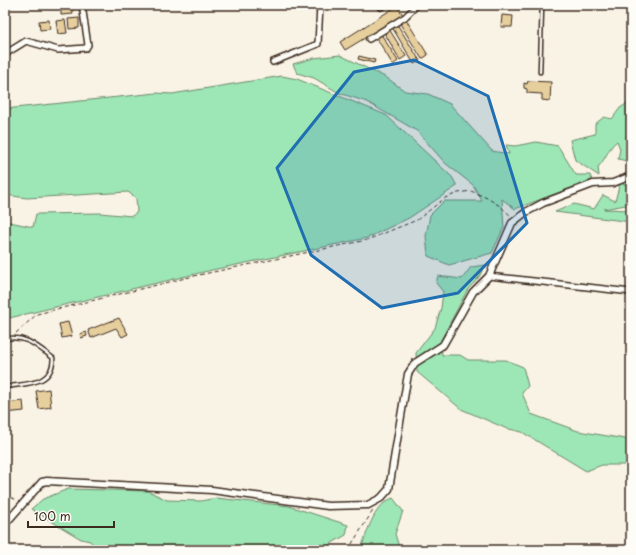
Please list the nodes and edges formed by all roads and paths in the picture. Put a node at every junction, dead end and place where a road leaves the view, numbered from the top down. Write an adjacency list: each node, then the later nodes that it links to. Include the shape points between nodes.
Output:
1 (82, 5): 8 (street, via 88,45 86,48 58,50 26,41)
2 (320, 5): 9 (street, via 318,44)
3 (379, 5): 4 (street)
4 (384, 5)
5 (417, 5): 7 (street, via 405,17)
6 (542, 5): 10 (lane)
7 (369, 38)
8 (5, 54)
9 (273, 62)
10 (540, 72)
11 (631, 176): 12 (street, via 613,183 593,184 543,202)
12 (516, 220): 13 (street, via 512,223); 15 (path, via 488,198 471,191 458,193 445,198 417,220 367,240 194,276 37,314)
13 (488, 276): 14 (street); 19 (street, via 472,292 443,345 415,363 408,374 389,489)
14 (631, 292)
15 (12, 337): 16 (lane); 17 (lane, via 28,339 47,353 53,358 53,368 41,381)
16 (5, 339)
17 (5, 386)
18 (5, 495): 20 (path)
19 (381, 498): 20 (street, via 368,505 328,506 212,490 47,481 42,482); 24 (path)
20 (24, 504): 21 (street)
21 (5, 524)
22 (5, 545): 23 (path)
23 (16, 550)
24 (348, 550)

